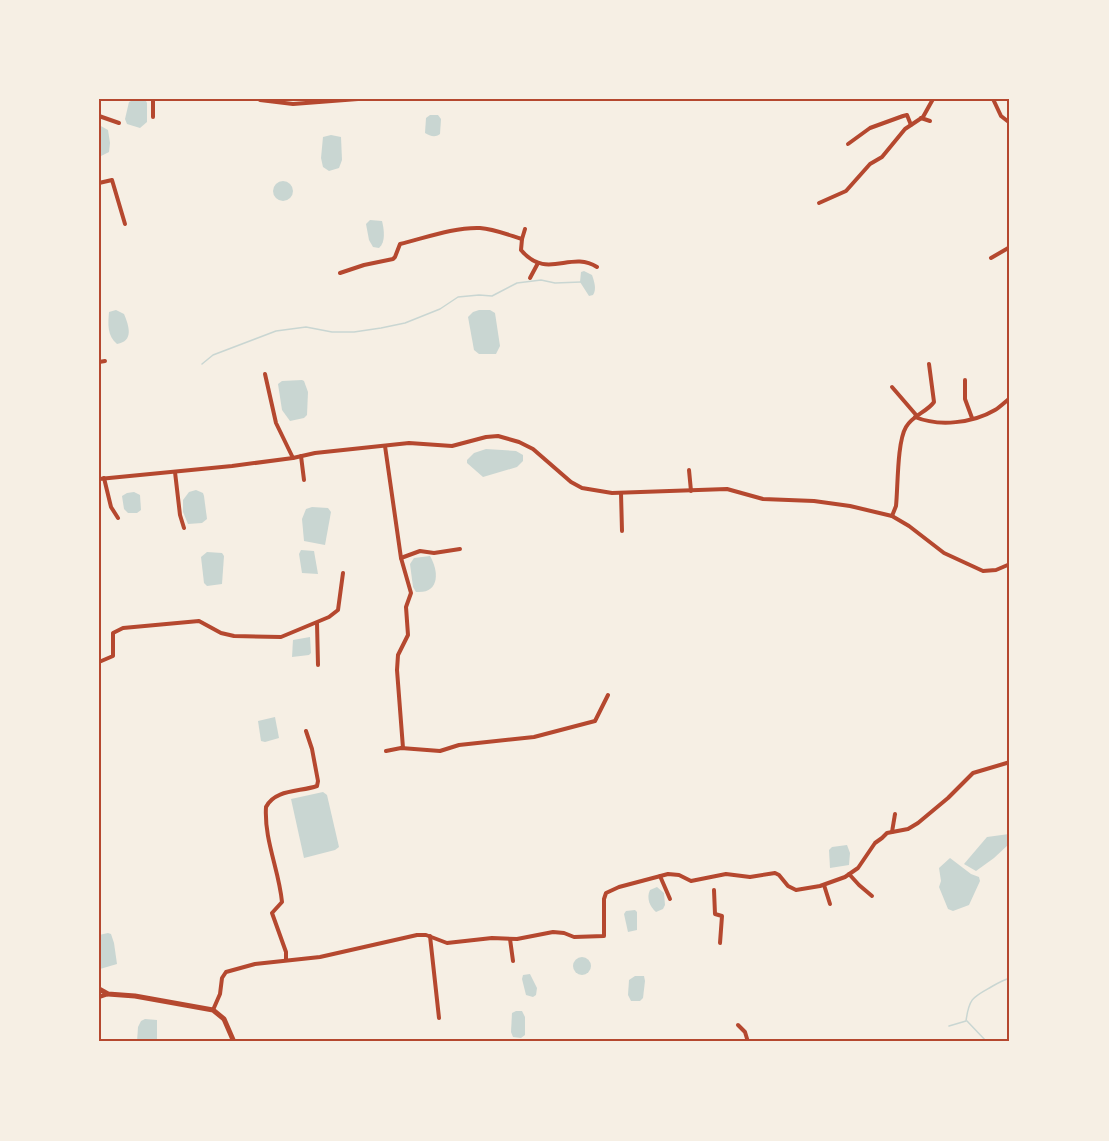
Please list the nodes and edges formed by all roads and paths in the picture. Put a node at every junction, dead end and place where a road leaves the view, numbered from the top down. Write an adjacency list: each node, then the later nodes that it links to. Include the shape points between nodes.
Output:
1 (153, 99): 12 (street)
2 (358, 99): 10 (street)
3 (392, 99): 4 (street)
4 (422, 99)
5 (465, 99): 6 (street)
6 (498, 99)
7 (933, 99): 13 (street)
8 (993, 99): 16 (street, via 1001,116)
9 (260, 100): 10 (street)
10 (286, 101)
11 (99, 116): 15 (street)
12 (153, 117)
13 (921, 118): 14 (street); 17 (street)
14 (930, 122)
15 (119, 123)
16 (1010, 123)
17 (911, 125): 18 (street, via 907,115 903,116 870,128); 20 (street, via 846,191)
18 (848, 144)
19 (99, 183): 21 (street, via 112,180)
20 (819, 203)
21 (125, 224)
22 (525, 229): 23 (street)
23 (522, 239): 26 (street, via 522,253); 28 (street, via 479,228 451,232 400,244 393,259)
24 (1010, 247): 25 (street)
25 (991, 258)
26 (538, 263): 27 (street, via 552,266 570,261); 29 (street)
27 (597, 267)
28 (340, 273)
29 (530, 278)
30 (105, 361): 31 (street)
31 (99, 362)
32 (929, 364): 37 (street, via 934,402)
33 (265, 374): 41 (street, via 276,423)
34 (965, 380): 38 (street, via 966,406)
35 (892, 387): 37 (street)
36 (1010, 398): 38 (street, via 991,412)
37 (916, 416): 38 (street, via 939,424); 48 (street, via 903,435)
38 (972, 418)
39 (385, 446): 40 (street); 47 (street, via 418,442 452,446 498,436 527,446 582,488); 53 (street)
40 (301, 456): 41 (street); 45 (street)
41 (293, 458): 43 (street)
42 (689, 470): 46 (street)
43 (175, 472): 44 (street); 50 (street)
44 (102, 478): 49 (street)
45 (304, 480)
46 (691, 490): 47 (street); 48 (street, via 727,489 763,499 825,502)
47 (621, 493): 51 (street)
48 (892, 516): 54 (street, via 954,560 987,572)
49 (118, 518)
50 (184, 528)
51 (622, 531)
52 (460, 549): 53 (street, via 420,551)
53 (401, 558): 61 (street, via 411,593 406,607 408,635 398,655)
54 (1010, 564)
55 (343, 573): 56 (street, via 338,610)
56 (317, 622): 57 (street, via 272,638 227,635 199,621 123,628 113,633 113,656); 58 (street)
57 (99, 662)
58 (318, 665)
59 (608, 695): 61 (street, via 595,721 558,732 440,751)
60 (306, 731): 76 (street, via 317,786 280,795 266,807 268,842 282,902 272,913)
61 (403, 748): 62 (street)
62 (386, 751)
63 (1010, 762): 65 (street, via 973,773 918,823)
64 (895, 814): 65 (street)
65 (892, 832): 66 (street, via 875,843 863,862)
66 (849, 874): 68 (street); 70 (street)
67 (660, 876): 68 (street, via 675,874 691,881 726,874 750,877 775,873 796,890); 71 (street); 74 (street, via 606,893 604,936 574,937 553,932)
68 (824, 885): 72 (street)
69 (714, 890): 75 (street, via 716,914 722,916)
70 (872, 897)
71 (670, 899)
72 (830, 904)
73 (430, 936): 74 (street, via 447,944); 76 (street, via 417,935 320,957); 82 (street)
74 (510, 939): 77 (street)
75 (720, 943)
76 (286, 960): 81 (street, via 226,972)
77 (513, 961)
78 (99, 989): 79 (main road)
79 (108, 993): 80 (street); 81 (main road)
80 (99, 997)
81 (213, 1010): 84 (main road, via 224,1019)
82 (439, 1018)
83 (738, 1025): 85 (street)
84 (234, 1042)
85 (748, 1042)

